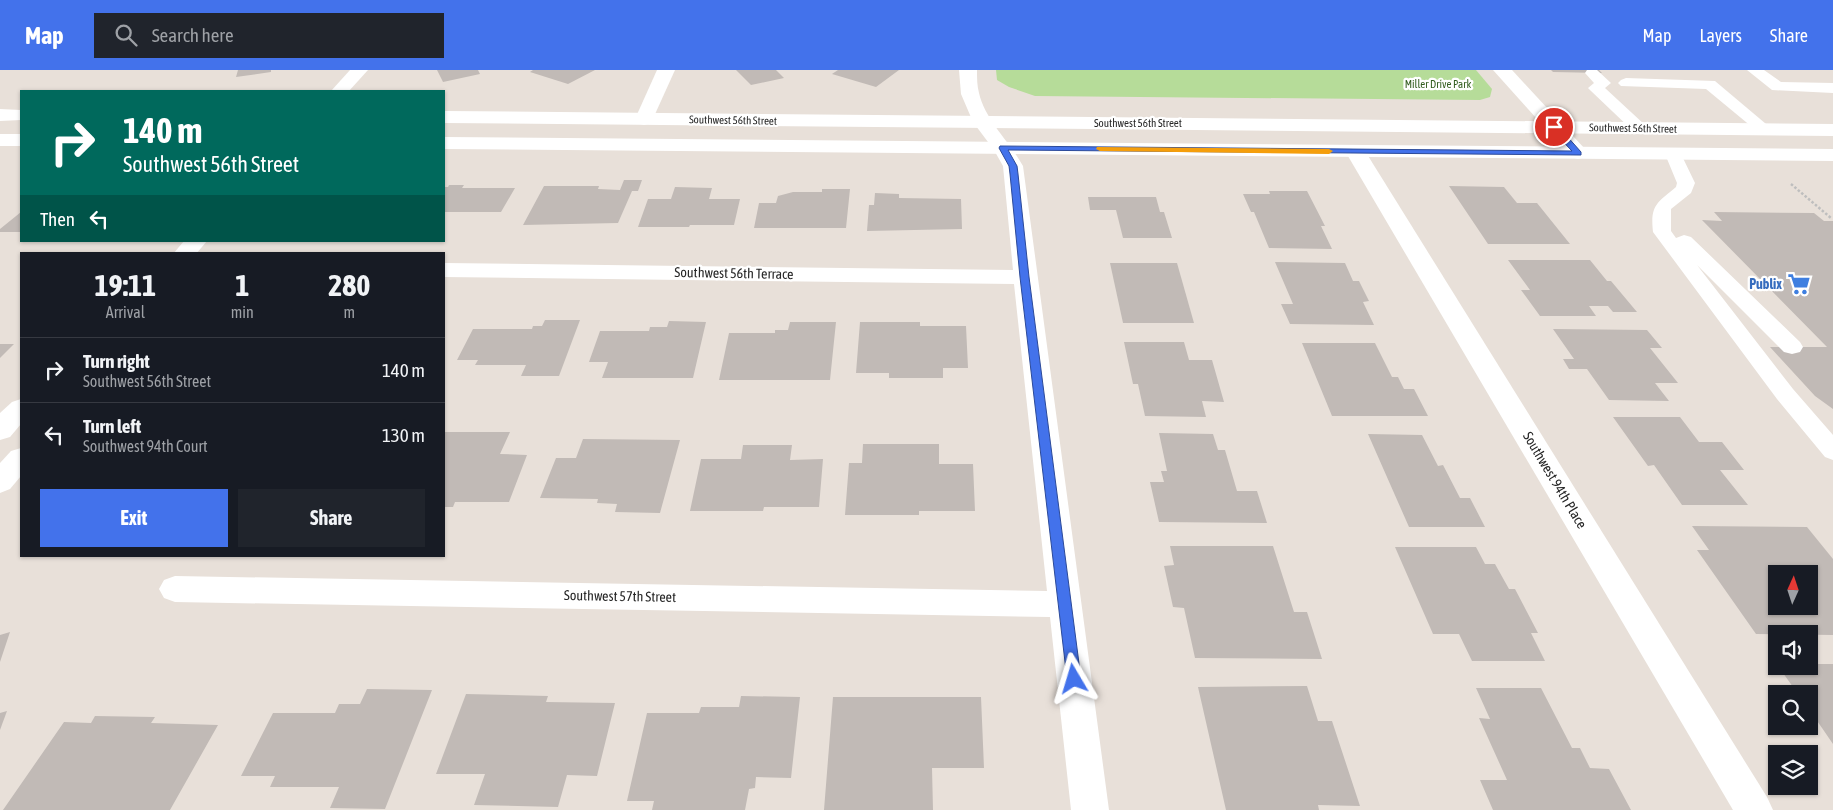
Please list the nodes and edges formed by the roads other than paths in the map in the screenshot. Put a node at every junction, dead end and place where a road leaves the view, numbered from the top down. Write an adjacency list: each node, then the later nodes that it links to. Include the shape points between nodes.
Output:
1 (359, 70): 9 (street)
2 (666, 70): 13 (street)
3 (968, 70): 14 (street, via 970,94)
4 (1502, 70): 15 (street)
5 (1754, 70): 8 (lane, via 1777,88)
6 (1592, 73): 16 (lane, via 1603,83 1596,88)
7 (1626, 83): 17 (lane, via 1710,84)
8 (1833, 88)
9 (341, 90)
10 (0, 115): 11 (street)
11 (20, 115)
12 (445, 117): 13 (street, Southwest 56th Street)
13 (644, 119): 14 (street, Southwest 56th Street)
14 (982, 122): 15 (street, Southwest 56th Street); 22 (street)
15 (1554, 127): 16 (street, Southwest 56th Street); 24 (street)
16 (1639, 128): 17 (street, Southwest 56th Street)
17 (1764, 129): 18 (street, Southwest 56th Street)
18 (1833, 130)
19 (0, 140): 20 (street)
20 (20, 140)
21 (445, 143): 22 (street, Southwest 56th Street)
22 (1003, 148): 23 (street, Southwest 56th Street); 31 (street, via 1013,166)
23 (1355, 151): 24 (street, Southwest 56th Street); 41 (street, Southwest 94th Place)
24 (1578, 153): 25 (street, Southwest 56th Street)
25 (1673, 154): 26 (street, Southwest 56th Street); 27 (lane, via 1686,183 1685,189 1664,205)
26 (1833, 155)
27 (1662, 225): 32 (lane); 35 (lane, via 1785,394)
28 (195, 242): 29 (street)
29 (186, 252)
30 (445, 270): 31 (street, Southwest 56th Terrace)
31 (1024, 277): 39 (street)
32 (1786, 347)
33 (20, 409): 34 (street)
34 (0, 430)
35 (1833, 451)
36 (20, 459): 37 (street)
37 (0, 482)
38 (175, 588): 39 (street, Southwest 57th Street)
39 (1065, 604): 40 (street)
40 (1090, 810)
41 (1754, 810)

